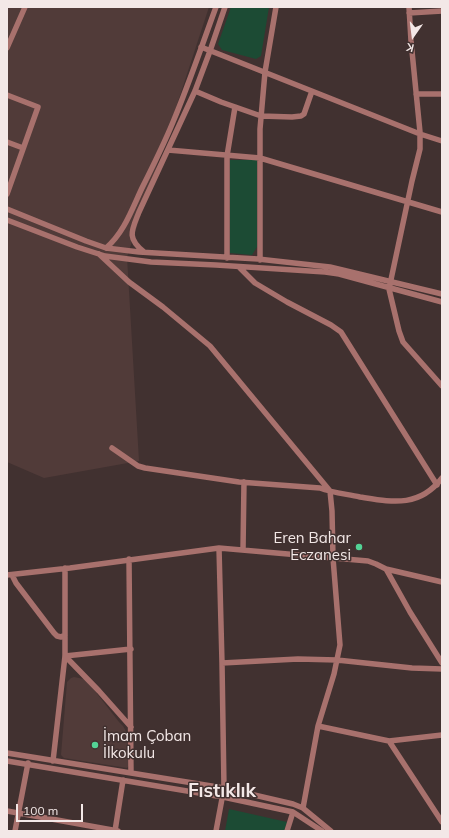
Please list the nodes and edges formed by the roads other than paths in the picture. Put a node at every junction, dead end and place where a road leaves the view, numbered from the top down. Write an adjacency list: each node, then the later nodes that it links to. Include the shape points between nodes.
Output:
1 (25, 7): 8 (street)
2 (216, 7): 7 (street)
3 (224, 7): 9 (street)
4 (276, 7): 10 (street)
5 (409, 10): 6 (street); 13 (street)
6 (442, 11)
7 (201, 47): 9 (street); 30 (street, via 173,123)
8 (7, 48)
9 (210, 51): 10 (street); 11 (street)
10 (265, 72): 12 (street); 17 (street)
11 (195, 91): 16 (street); 22 (street)
12 (312, 91): 17 (street, via 301,116); 18 (street)
13 (416, 94): 14 (street); 18 (street)
14 (442, 94)
15 (7, 95): 21 (street, via 38,107)
16 (235, 107): 17 (street); 23 (street)
17 (261, 116): 24 (street)
18 (420, 134): 19 (street); 26 (street, via 420,149)
19 (442, 140)
20 (7, 142): 21 (street)
21 (23, 148): 25 (street)
22 (168, 150): 23 (street); 31 (street)
23 (227, 156): 24 (street); 35 (street)
24 (260, 158): 26 (street); 36 (street)
25 (7, 194)
26 (408, 202): 28 (street); 38 (street)
27 (7, 209): 32 (street)
28 (442, 212)
29 (7, 220): 34 (street)
30 (125, 222): 31 (street, via 125,229); 32 (street, via 118,237)
31 (132, 230): 33 (street, via 135,245)
32 (106, 248): 33 (street)
33 (144, 253): 35 (street)
34 (99, 254): 37 (street, via 151,262); 47 (street, via 210,346)
35 (228, 258): 36 (street)
36 (260, 260): 38 (street, via 330,267)
37 (239, 267): 39 (street, via 339,274); 46 (street, via 255,283 341,332)
38 (391, 282): 39 (street); 40 (street)
39 (389, 288): 41 (street); 42 (street, via 403,342)
40 (442, 294)
41 (442, 302)
42 (442, 386)
43 (112, 448): 45 (street, via 145,468)
44 (442, 478): 46 (street)
45 (244, 482): 47 (street); 49 (street)
46 (437, 485): 47 (street, via 419,497 396,502)
47 (330, 491): 50 (street)
48 (219, 548): 49 (street); 51 (street); 60 (street)
49 (243, 550): 50 (street)
50 (333, 558): 53 (street, via 368,561); 59 (street, via 340,645)
51 (129, 559): 52 (street); 57 (street)
52 (65, 568): 54 (street); 56 (street)
53 (386, 570): 55 (street); 61 (street)
54 (10, 575): 56 (street, via 54,633 61,637)
55 (442, 582)
56 (65, 635): 58 (street)
57 (131, 649): 58 (street); 64 (street)
58 (65, 656): 64 (street); 69 (street)
59 (338, 660): 60 (street, via 298,659); 62 (street); 63 (street)
60 (222, 663): 74 (street)
61 (442, 663)
62 (442, 670)
63 (318, 726): 66 (street); 76 (street)
64 (131, 727): 72 (street)
65 (442, 734): 66 (street)
66 (389, 741): 80 (street)
67 (7, 753): 68 (street)
68 (29, 756): 69 (street); 71 (street)
69 (53, 760): 72 (street)
70 (7, 761): 71 (street)
71 (28, 765): 73 (street); 79 (street)
72 (131, 773): 74 (street)
73 (123, 780): 75 (street); 82 (street)
74 (224, 788): 75 (street); 76 (street)
75 (223, 797): 78 (street); 84 (street)
76 (303, 808): 87 (street)
77 (7, 811): 79 (street)
78 (293, 812): 85 (street); 86 (street)
79 (18, 813): 81 (street); 82 (street)
80 (442, 822)
81 (16, 831)
82 (115, 831): 83 (street)
83 (118, 831)
84 (216, 831)
85 (287, 831)
86 (322, 831)
87 (331, 831)

